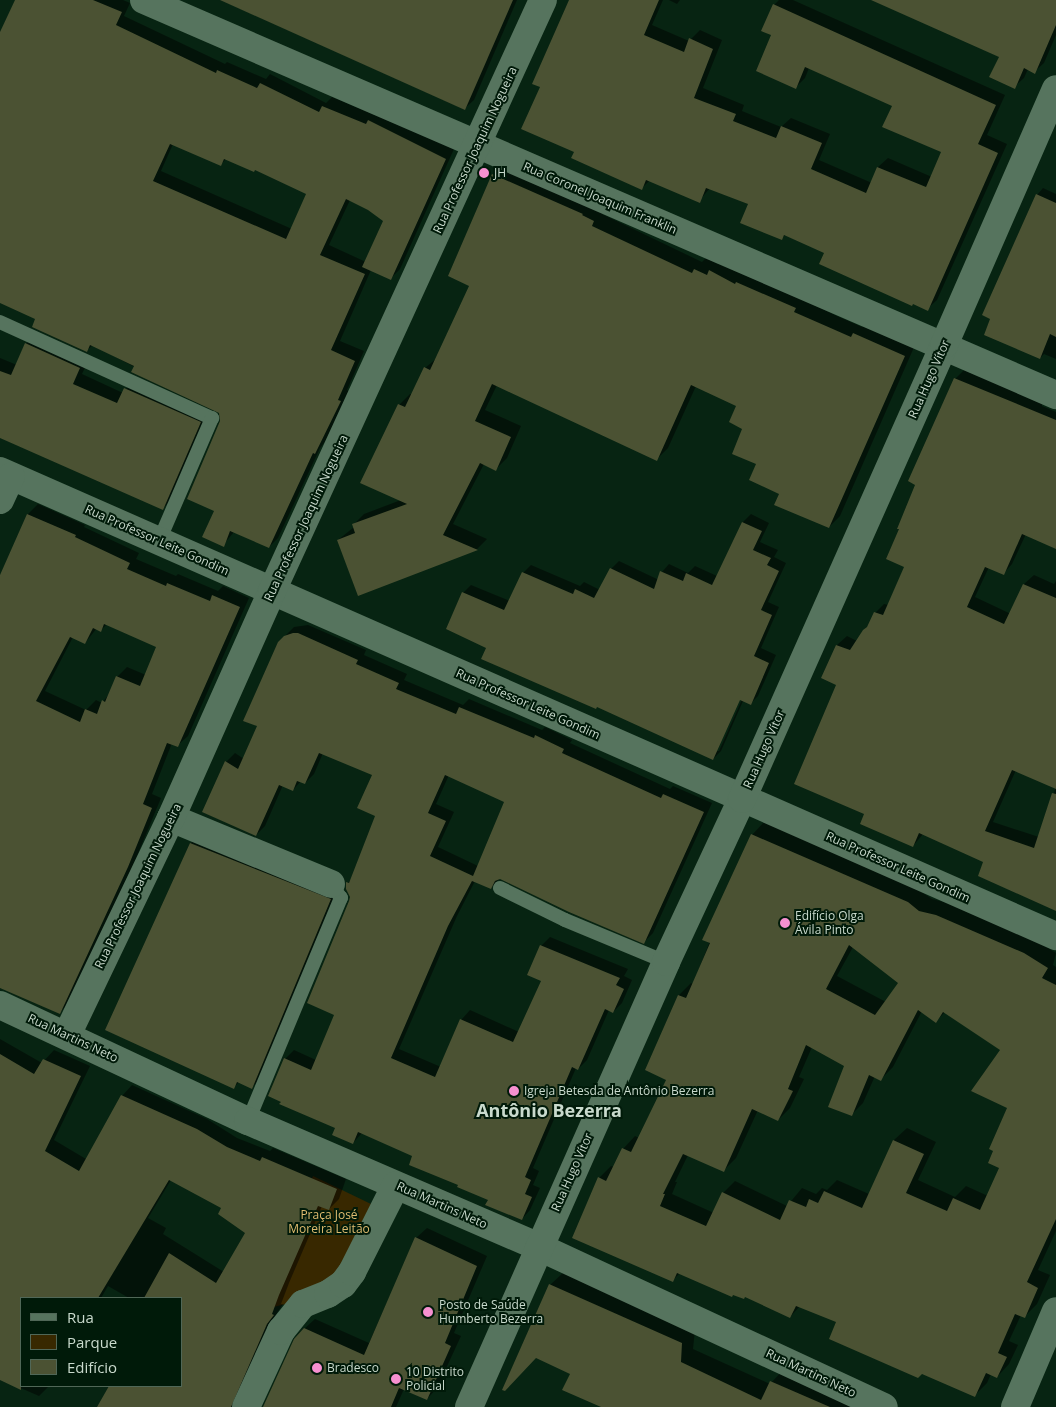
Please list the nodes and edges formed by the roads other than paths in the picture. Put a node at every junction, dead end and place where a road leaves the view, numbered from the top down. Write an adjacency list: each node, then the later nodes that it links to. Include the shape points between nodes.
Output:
1 (144, 0): 4 (street, Rua Coronel Joaquim Franklin)
2 (543, 0): 4 (street, Rua Professor Joaquim Nogueira)
3 (1056, 89): 6 (street, Rua Hugo Vítor)
4 (477, 146): 6 (street, Rua Coronel Joaquim Franklin); 11 (street, Rua Professor Joaquim Nogueira)
5 (0, 322): 10 (lane, via 212,418)
6 (944, 345): 7 (street, Rua Coronel Joaquim Franklin); 12 (street, Rua Hugo Vítor)
7 (1056, 396)
8 (6, 473): 9 (street); 10 (street, Rua Professor Leite Gondim)
9 (0, 500)
10 (160, 541): 11 (street, Rua Professor Leite Gondim)
11 (272, 591): 12 (street, Rua Professor Leite Gondim); 13 (street, Rua Professor Joaquim Nogueira)
12 (742, 799): 16 (street, Rua Professor Leite Gondim); 17 (street, Rua Hugo Vítor)
13 (171, 818): 14 (street); 19 (street, Rua Professor Joaquim Nogueira)
14 (331, 884): 20 (lane, via 341,898)
15 (500, 888): 17 (lane)
16 (1056, 936)
17 (666, 962): 22 (street, Rua Hugo Vítor)
18 (0, 1005): 19 (street, Rua Martins Neto)
19 (67, 1035): 20 (street, Rua Martins Neto)
20 (248, 1121): 21 (street, Rua Martins Neto)
21 (396, 1184): 22 (street, Rua Martins Neto); 24 (street, via 343,1284 303,1304 281,1331)
22 (539, 1247): 25 (street, Rua Hugo Vítor); 26 (street, Rua Martins Neto)
23 (1056, 1311): 27 (street)
24 (246, 1407)
25 (469, 1407)
26 (884, 1407)
27 (1015, 1407)

